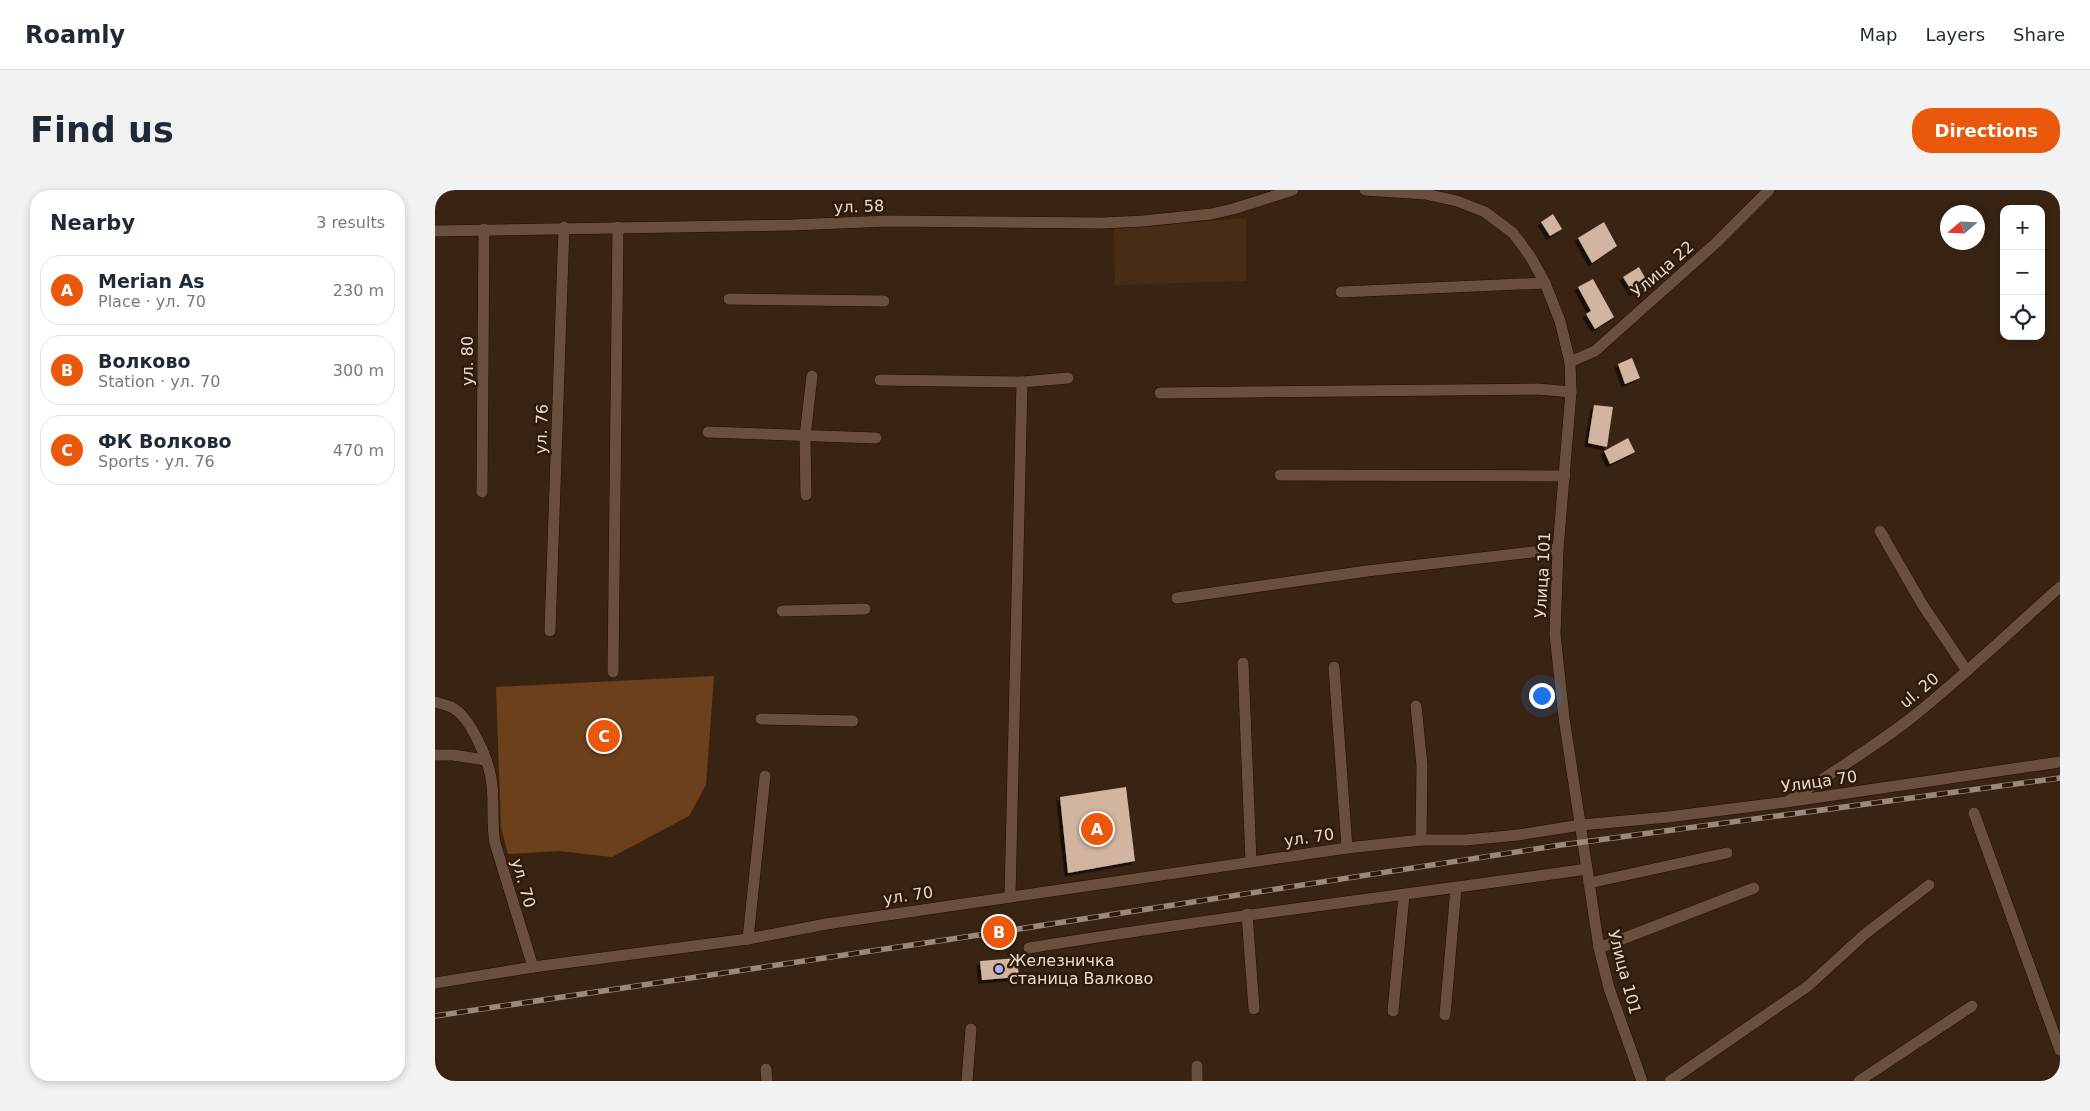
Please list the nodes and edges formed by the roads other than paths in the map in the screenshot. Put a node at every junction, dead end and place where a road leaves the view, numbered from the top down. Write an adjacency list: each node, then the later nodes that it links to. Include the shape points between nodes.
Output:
1 (1293, 190): 5 (street, ул. 58, via 1211,214 1143,222 889,221)
2 (1365, 190): 8 (street, Улица 101, via 1425,194 1485,212 1513,233)
3 (1769, 190): 12 (street, Улица 22, via 1716,243 1595,352)
4 (564, 227): 5 (street, ул. 58); 6 (street, ул. 58); 32 (street, ул. 76)
5 (618, 227): 36 (street)
6 (484, 229): 7 (street, ул. 58); 24 (street, ул. 80)
7 (435, 230)
8 (1545, 283): 9 (street); 12 (street, Улица 101, via 1560,321)
9 (1341, 292)
10 (729, 299): 11 (street)
11 (884, 301)
12 (1570, 362): 17 (street, Улица 101)
13 (813, 376): 20 (street)
14 (1068, 378): 16 (street)
15 (880, 380): 16 (street)
16 (1022, 382): 58 (street)
17 (1571, 392): 18 (street, via 1538,389); 23 (street, Улица 101)
18 (1160, 393)
19 (708, 432): 20 (street)
20 (805, 436): 21 (street); 25 (street)
21 (876, 438)
22 (1280, 475): 23 (street)
23 (1565, 476): 27 (street, Улица 101)
24 (482, 492)
25 (806, 494)
26 (1880, 531): 35 (street, via 1922,604)
27 (1558, 549): 29 (street, via 1367,571); 47 (street, Улица 101, via 1555,634)
28 (2060, 587): 35 (street, ul. 20)
29 (1177, 598)
30 (865, 609): 31 (street)
31 (781, 611)
32 (550, 631)
33 (1243, 663): 51 (street)
34 (1334, 667): 49 (street)
35 (1967, 670): 45 (street, ul. 20, via 1878,742)
36 (613, 672)
37 (435, 702): 42 (street, ул. 70, via 453,708 469,723)
38 (1416, 706): 48 (street, via 1422,765)
39 (761, 719): 40 (street)
40 (853, 721)
41 (435, 755): 42 (street)
42 (485, 760): 63 (street, ул. 70, via 491,777 495,843)
43 (2060, 762): 45 (street, Улица 70)
44 (765, 776): 60 (street)
45 (1786, 802): 47 (street, Улица 70)
46 (1974, 813): 70 (street)
47 (1581, 825): 48 (street, ул. 70, via 1466,840); 52 (street, Улица 101)
48 (1421, 840): 49 (street, ул. 70)
49 (1347, 848): 51 (street, ул. 70)
50 (1727, 853): 53 (street)
51 (1251, 861): 58 (street, ул. 70)
52 (1587, 869): 53 (street, Улица 101); 55 (street)
53 (1589, 883): 62 (street, Улица 101)
54 (1929, 885): 77 (street, via 1865,934 1808,986)
55 (1456, 888): 57 (street); 68 (street)
56 (1754, 888): 62 (street)
57 (1404, 895): 59 (street); 67 (street)
58 (1010, 897): 60 (street, ул. 70)
59 (1247, 914): 61 (street); 66 (street)
60 (748, 939): 63 (street, ул. 70)
61 (1029, 948)
62 (1599, 948): 76 (street, Улица 101, via 1609,988)
63 (533, 967): 64 (street)
64 (435, 983)
65 (1972, 1006): 78 (street)
66 (1254, 1009)
67 (1393, 1011)
68 (1445, 1015)
69 (971, 1029): 74 (street)
70 (2060, 1050)
71 (1197, 1066): 75 (street)
72 (766, 1069): 73 (street)
73 (767, 1081)
74 (967, 1081)
75 (1197, 1081)
76 (1642, 1081)
77 (1670, 1081)
78 (1859, 1081)

